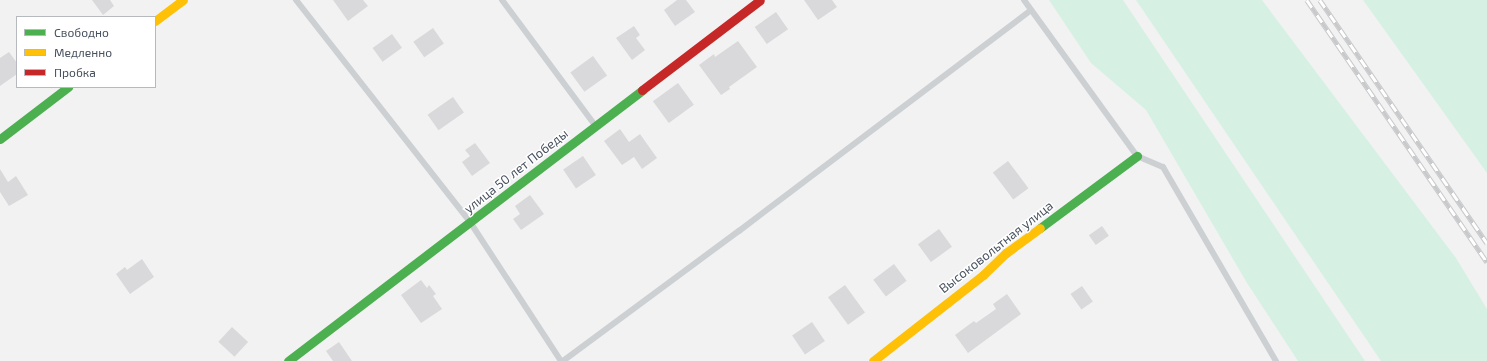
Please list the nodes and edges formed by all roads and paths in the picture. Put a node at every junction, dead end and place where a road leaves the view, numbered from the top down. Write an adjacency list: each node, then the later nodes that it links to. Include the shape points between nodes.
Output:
1 (183, 0): 7 (street)
2 (296, 0): 12 (lane)
3 (502, 0): 9 (lane)
4 (760, 0): 9 (street, улица 50 лет Победы)
5 (1024, 0): 6 (lane)
6 (1031, 10): 11 (lane); 14 (lane)
7 (156, 20)
8 (67, 88): 10 (street)
9 (596, 126): 12 (street, улица 50 лет Победы)
10 (0, 139)
11 (1137, 156): 15 (street, Высоковольтная улица, via 1006,253 983,275); 16 (lane, via 1163,167)
12 (470, 222): 13 (street, улица 50 лет Победы); 14 (lane)
13 (288, 361)
14 (562, 361)
15 (873, 361)
16 (1276, 361)

